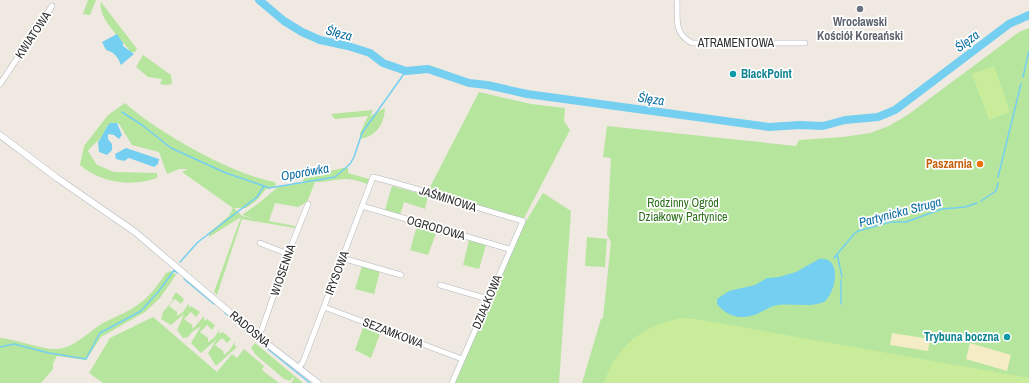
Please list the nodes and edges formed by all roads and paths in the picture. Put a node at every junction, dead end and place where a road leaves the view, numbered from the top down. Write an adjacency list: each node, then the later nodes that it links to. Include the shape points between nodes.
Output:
1 (677, 0): 3 (street, ATRAMENTOWA, via 679,32 692,43)
2 (52, 6): 4 (street, KWIATOWA)
3 (805, 43)
4 (0, 84)
5 (0, 135): 18 (street, RADOSNA, via 135,232)
6 (373, 177): 8 (street, IRYSOWA); 9 (street, JAŚMINOWA)
7 (308, 204): 12 (street, WIOSENNA)
8 (362, 206): 11 (street, OGRODOWA); 13 (street, IRYSOWA)
9 (523, 221): 11 (street, DZIAŁKOWA)
10 (260, 243): 12 (street)
11 (509, 249): 16 (street, DZIAŁKOWA)
12 (288, 254): 18 (street, WIOSENNA)
13 (342, 258): 14 (street); 17 (street, IRYSOWA)
14 (401, 275)
15 (440, 285): 16 (street)
16 (488, 299): 19 (street, DZIAŁKOWA)
17 (324, 307): 19 (street, SEZAMKOWA); 20 (street, IRYSOWA, via 304,362)
18 (258, 336): 20 (street, RADOSNA)
19 (462, 359): 22 (street, DZIAŁKOWA)
20 (298, 368): 21 (street, RADOSNA)
21 (318, 383)
22 (452, 383)

